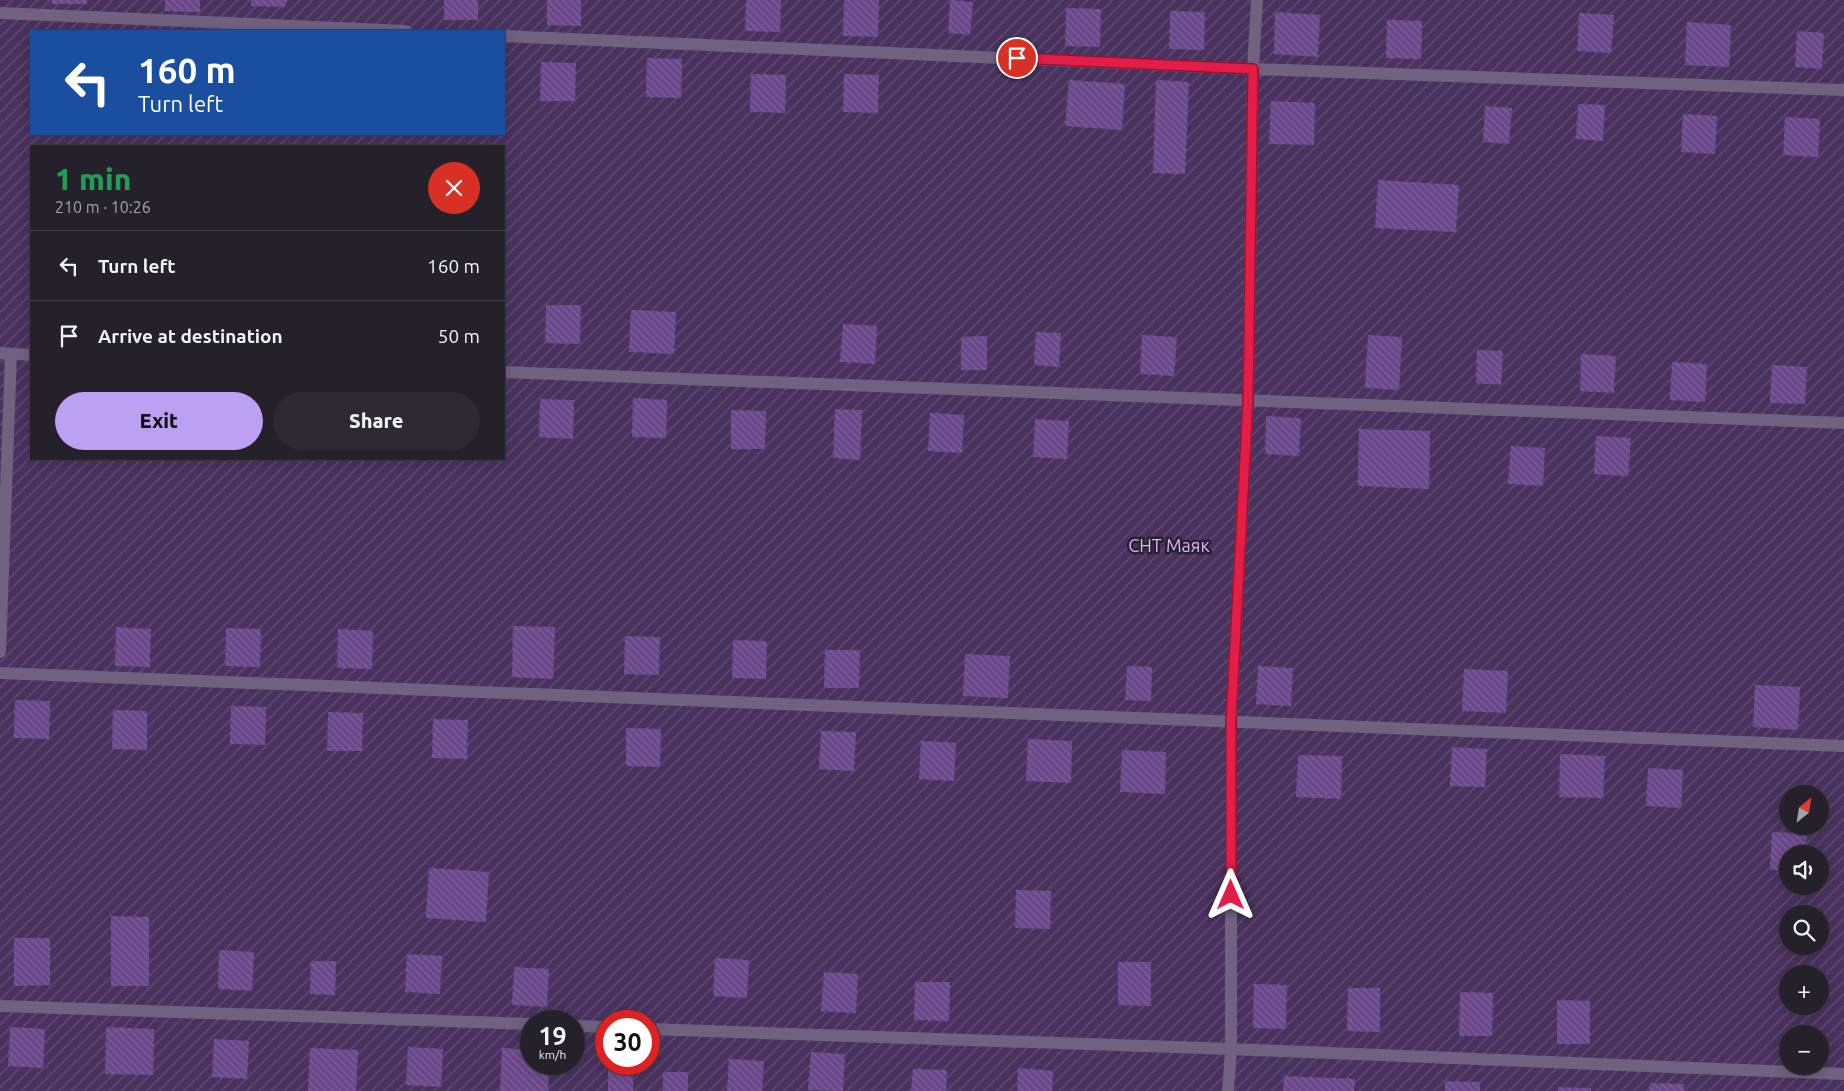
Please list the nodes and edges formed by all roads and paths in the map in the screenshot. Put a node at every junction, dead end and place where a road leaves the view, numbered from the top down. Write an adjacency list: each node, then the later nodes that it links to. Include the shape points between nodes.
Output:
1 (1257, 0): 5 (street)
2 (0, 13): 3 (street)
3 (383, 30)
4 (505, 36): 5 (street)
5 (1253, 69): 6 (street); 10 (street)
6 (1844, 90)
7 (5, 354): 8 (street); 12 (street)
8 (30, 354)
9 (505, 372): 10 (street)
10 (1248, 401): 11 (street); 14 (street)
11 (1844, 423)
12 (0, 652)
13 (0, 673): 14 (street)
14 (1231, 721): 15 (street); 19 (street)
15 (1844, 746)
16 (0, 1006): 17 (street)
17 (520, 1024)
18 (660, 1029): 19 (street)
19 (1231, 1049): 20 (street); 21 (street)
20 (1844, 1074)
21 (1228, 1091)

